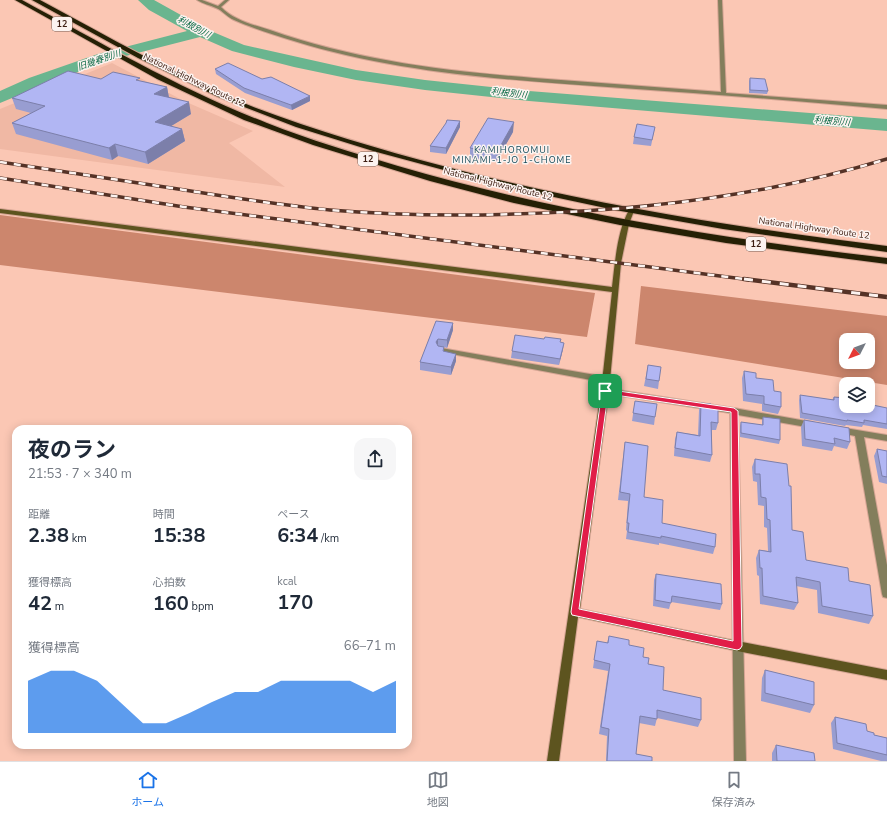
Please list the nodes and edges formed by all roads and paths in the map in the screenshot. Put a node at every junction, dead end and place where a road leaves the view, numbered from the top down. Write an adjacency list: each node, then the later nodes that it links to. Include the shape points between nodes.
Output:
1 (18, 0): 11 (highway, National Highway Route 12 / 12, via 206,100 316,144 460,187)
2 (35, 0): 10 (highway, National Highway Route 12 / 12, via 206,89 292,123 484,179)
3 (199, 0): 6 (street)
4 (227, 0): 6 (street)
5 (720, 0): 7 (street)
6 (219, 7): 7 (street, via 228,14 290,40 364,58 532,79)
7 (724, 94): 8 (street)
8 (887, 106)
9 (0, 210): 14 (street)
10 (631, 211): 11 (street); 12 (highway, National Highway Route 12 / 12, via 805,240)
11 (626, 224): 13 (highway, National Highway Route 12 / 12, via 808,252); 14 (street)
12 (887, 249)
13 (887, 261)
14 (615, 290): 16 (street)
15 (440, 350): 16 (street)
16 (607, 380): 17 (street)
17 (605, 391): 18 (street); 22 (street)
18 (734, 411): 19 (street); 23 (street)
19 (859, 433): 20 (street); 21 (street)
20 (887, 438)
21 (887, 594)
22 (575, 612): 23 (street); 25 (street)
23 (737, 646): 24 (street); 26 (street)
24 (887, 675)
25 (553, 761)
26 (740, 761)

